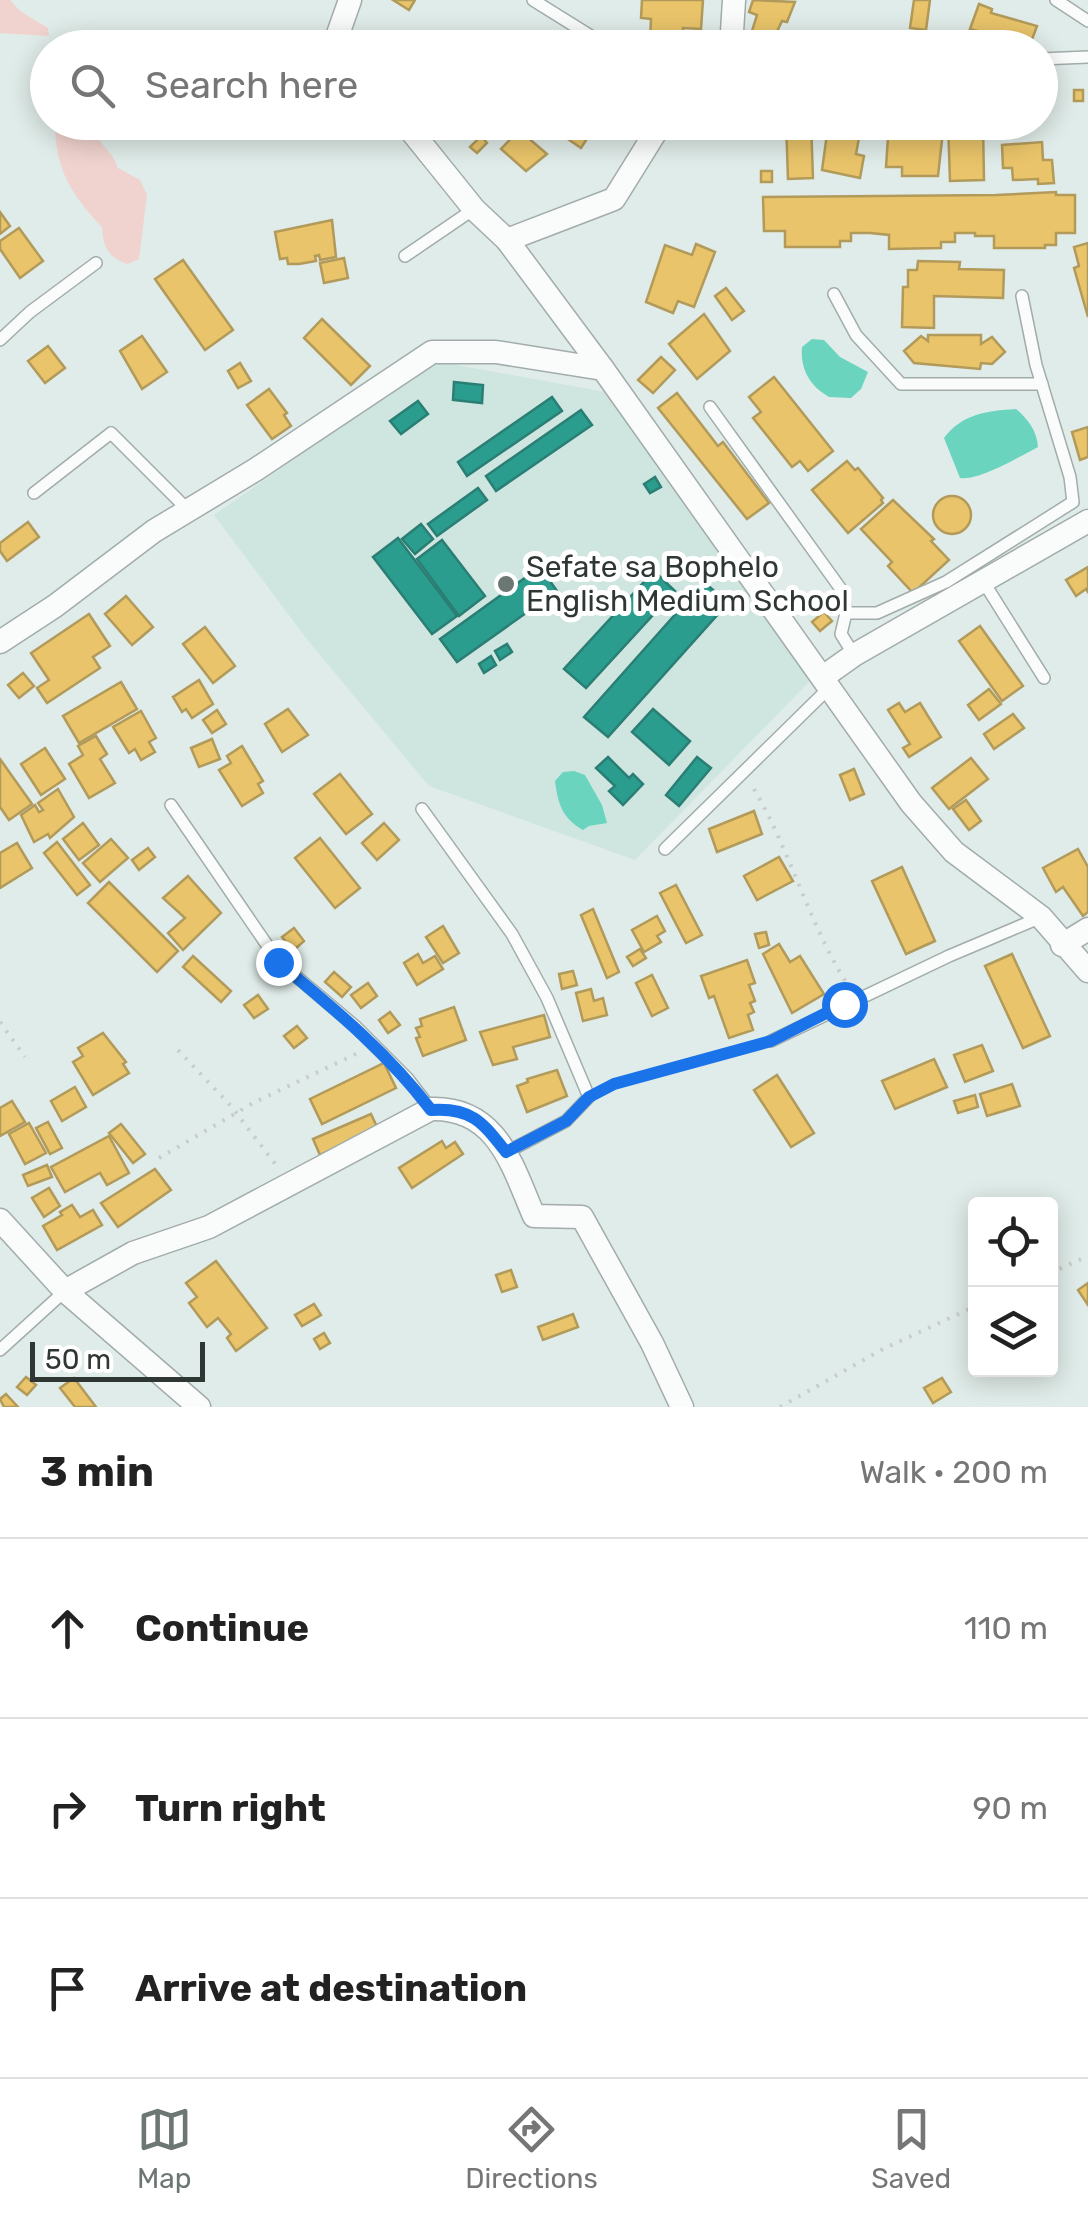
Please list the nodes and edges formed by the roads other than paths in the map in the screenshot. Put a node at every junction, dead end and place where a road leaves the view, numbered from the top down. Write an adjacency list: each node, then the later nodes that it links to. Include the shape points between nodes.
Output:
1 (350, 0): 6 (street)
2 (533, 0): 7 (lane)
3 (734, 0): 8 (street)
4 (1056, 0): 5 (lane)
5 (1088, 21)
6 (339, 30)
7 (581, 30)
8 (732, 30)
9 (1088, 57): 10 (lane)
10 (1058, 58)
11 (418, 140): 13 (street)
12 (651, 140): 14 (street, via 614,199)
13 (474, 209): 14 (street); 15 (lane)
14 (507, 240): 20 (street)
15 (405, 256)
16 (96, 263): 19 (lane)
17 (834, 294): 21 (lane, via 856,335 901,384)
18 (1022, 296): 21 (lane)
19 (0, 340)
20 (604, 368): 24 (street, via 496,352 432,352); 31 (street)
21 (1042, 384): 27 (lane, via 1073,502 946,582 877,613)
22 (710, 407): 27 (lane, via 843,592)
23 (34, 493): 24 (lane, via 111,432)
24 (188, 510): 28 (street)
25 (1088, 521): 26 (street)
26 (983, 581): 29 (street); 30 (lane)
27 (846, 613): 29 (lane, via 841,634)
28 (0, 642)
29 (854, 655): 31 (street)
30 (1044, 678)
31 (827, 682): 34 (lane); 35 (street, via 954,852)
32 (170, 805): 40 (lane, via 278,962 374,1045)
33 (422, 809): 41 (lane, via 512,934 548,998 589,1097 566,1121)
34 (664, 849)
35 (1041, 918): 37 (street); 39 (lane)
36 (1088, 929): 37 (street)
37 (1062, 945): 38 (street)
38 (1088, 971)
39 (771, 1041)
40 (431, 1110): 41 (street, via 450,1108 479,1119); 43 (street, via 209,1226 133,1253)
41 (506, 1152): 46 (street, via 534,1216 582,1217)
42 (0, 1220): 43 (street)
43 (66, 1290): 44 (lane); 45 (street)
44 (0, 1350)
45 (198, 1407)
46 (682, 1407)

